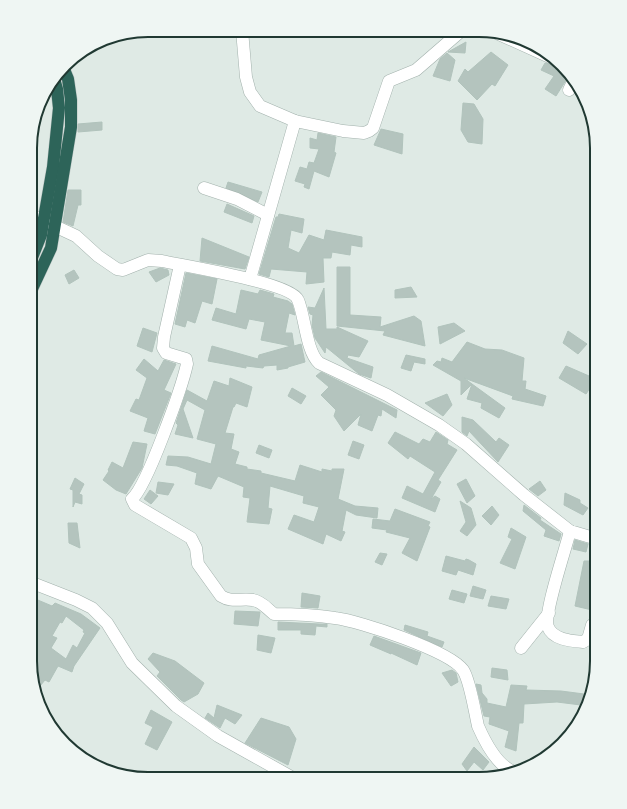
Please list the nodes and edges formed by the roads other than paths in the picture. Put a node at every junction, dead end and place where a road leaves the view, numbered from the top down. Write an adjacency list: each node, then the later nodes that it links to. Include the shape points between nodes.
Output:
1 (243, 37): 5 (street, via 250,92 260,106)
2 (456, 37): 5 (street, via 448,47 416,70 389,81 369,131 343,131)
3 (66, 73): 9 (highway, via 71,100 71,128)
4 (56, 86): 9 (highway, via 59,108)
5 (295, 121): 7 (street)
6 (204, 188): 7 (street, via 237,199)
7 (268, 215): 13 (street)
8 (37, 217): 9 (street)
9 (50, 224): 10 (highway); 11 (street, via 76,236 117,269 123,270 148,260); 12 (highway, via 51,248)
10 (37, 245)
11 (180, 265): 13 (street); 20 (street, via 163,348 166,352 186,359 187,364 141,489 132,499 135,505 191,538 196,548 198,564 226,599 254,600 274,614 334,617 356,622 454,661 466,675 482,734 502,765)
12 (37, 278)
13 (250, 279): 14 (street, via 297,296 313,353 319,363 387,395 439,425 466,444)
14 (570, 531): 15 (street); 17 (street)
15 (590, 537)
16 (37, 585): 21 (street, via 92,608 107,623 132,663 176,706 218,736)
17 (548, 613): 18 (street, via 548,627 564,639 583,642 587,640); 19 (street)
18 (590, 631)
19 (521, 648)
20 (507, 768)
21 (282, 772)

